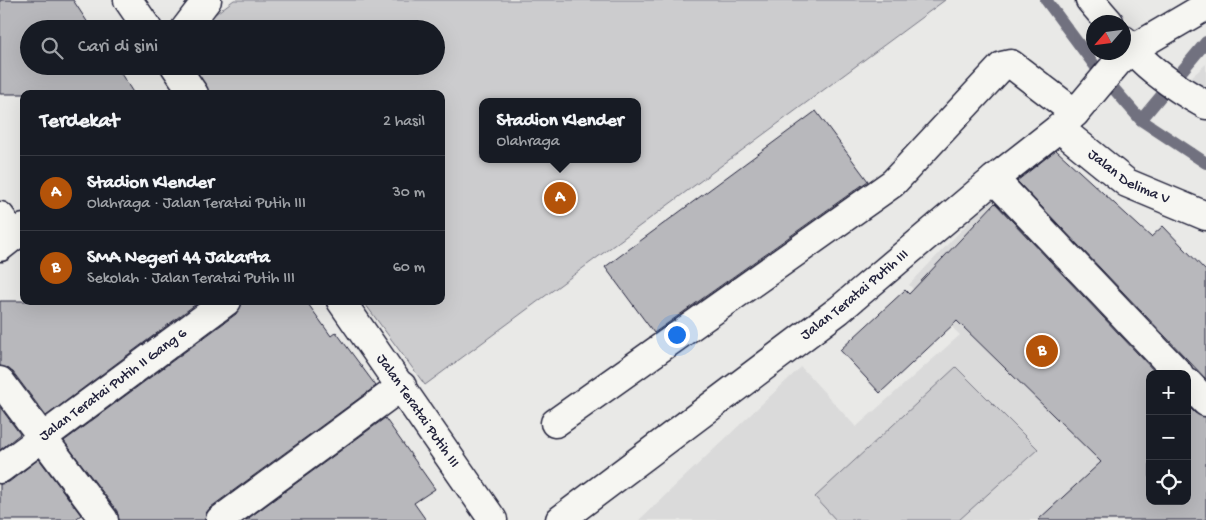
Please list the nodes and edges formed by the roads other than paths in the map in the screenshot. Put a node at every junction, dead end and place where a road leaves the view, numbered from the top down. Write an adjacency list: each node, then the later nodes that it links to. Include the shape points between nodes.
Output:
1 (128, 0): 6 (street)
2 (207, 0): 7 (street)
3 (1090, 0): 5 (street)
4 (1206, 6): 8 (street, Jalan Teratai Putih III)
5 (1103, 15)
6 (142, 20)
7 (192, 20)
8 (1131, 47)
9 (1131, 56): 13 (street)
10 (1117, 60): 14 (street, Jalan Teratai Putih III)
11 (181, 75): 12 (street)
12 (191, 90)
13 (1206, 105)
14 (1074, 114): 15 (street, Jalan Teratai Putih III); 16 (street, Jalan Delima V, via 1127,183); 24 (street, Jalan Delima V, via 1011,64 1002,66 893,183)
15 (994, 179): 19 (street); 30 (street, Jalan Teratai Putih III, via 838,310)
16 (1206, 216)
17 (223, 305): 25 (street, Jalan Teratai Putih II Gang 6)
18 (344, 305): 21 (street, Jalan Teratai Putih III)
19 (1175, 370)
20 (0, 381): 25 (street)
21 (402, 386): 28 (street); 29 (street, Jalan Teratai Putih III)
22 (1191, 386): 23 (street)
23 (1206, 402)
24 (554, 423)
25 (43, 438): 26 (street, Jalan Teratai Putih II Gang 6); 27 (street)
26 (0, 469)
27 (104, 520)
28 (220, 520)
29 (493, 520)
30 (560, 520)

